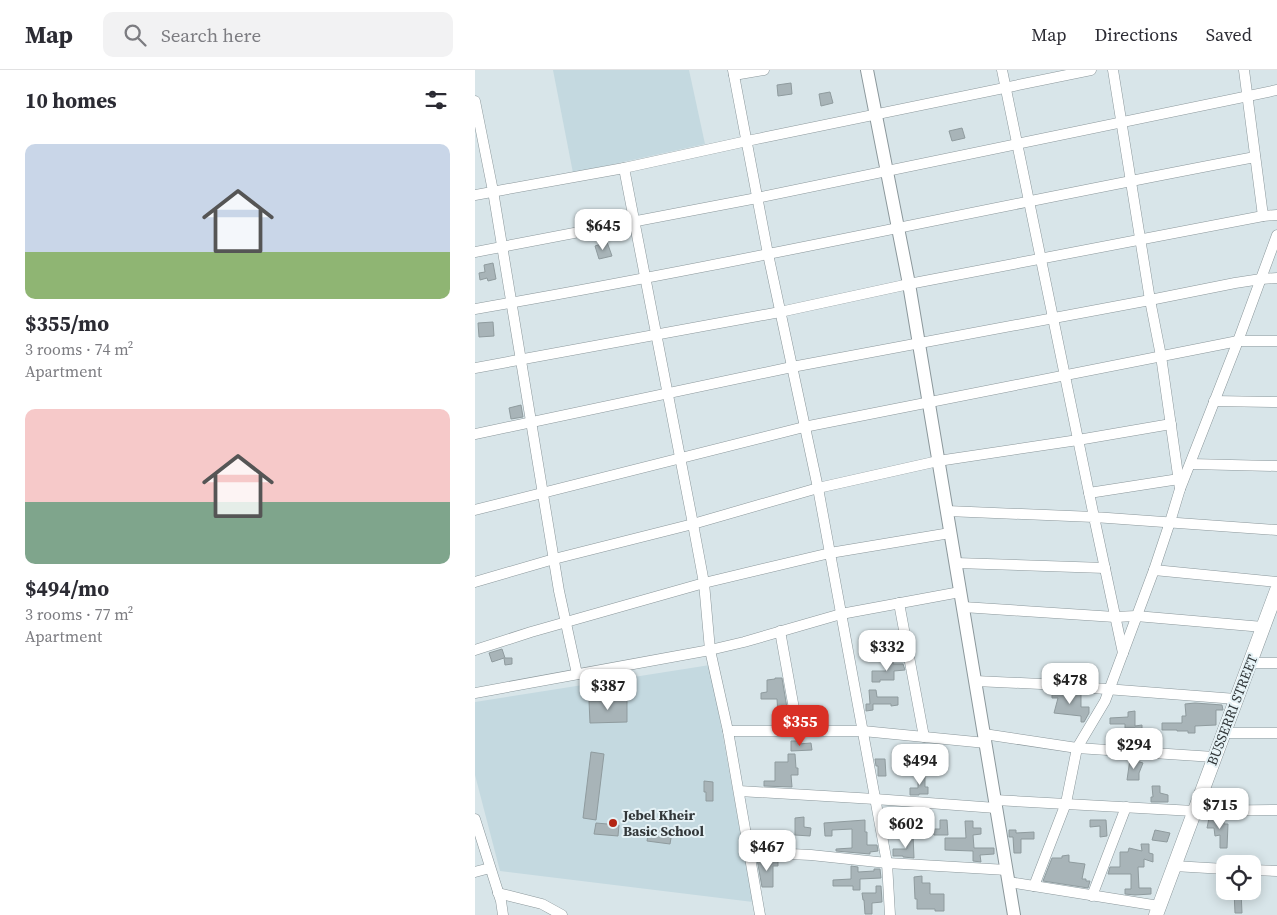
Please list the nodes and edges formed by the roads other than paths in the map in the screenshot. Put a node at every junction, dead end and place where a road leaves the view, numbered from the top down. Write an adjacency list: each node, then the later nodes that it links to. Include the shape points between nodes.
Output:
1 (764, 70): 7 (street)
2 (867, 70): 12 (street)
3 (1002, 70): 8 (street)
4 (1091, 70): 8 (street)
5 (1113, 70): 13 (street)
6 (1244, 70): 10 (street)
7 (734, 73): 14 (street)
8 (1005, 88): 12 (street); 16 (street)
9 (1277, 90): 10 (street)
10 (1248, 96): 13 (street); 17 (street)
11 (475, 101): 15 (street)
12 (876, 114): 14 (street); 19 (street)
13 (1121, 122): 16 (street); 20 (street)
14 (747, 141): 18 (street); 23 (street)
15 (479, 143): 21 (street)
16 (1017, 144): 19 (street); 24 (street)
17 (1255, 157): 20 (street); 26 (street)
18 (624, 168): 21 (street); 27 (street)
19 (887, 171): 23 (street); 28 (street)
20 (1131, 181): 24 (street); 30 (street)
21 (493, 191): 22 (street); 31 (street)
22 (475, 195)
23 (757, 198): 27 (street); 33 (street)
24 (1029, 201): 28 (street); 34 (street)
25 (1277, 214): 26 (street)
26 (1263, 216): 30 (street)
27 (634, 221): 31 (street); 35 (street)
28 (898, 228): 33 (street); 38 (street)
29 (1277, 235): 37 (street)
30 (1141, 239): 34 (street); 39 (street)
31 (503, 246): 32 (street); 40 (street)
32 (475, 252)
33 (768, 254): 35 (street); 42 (street)
34 (1041, 259): 38 (street); 43 (street)
35 (645, 278): 40 (street); 44 (street)
36 (1277, 278): 37 (street)
37 (1261, 279): 39 (street); 45 (street)
38 (909, 284): 42 (street); 47 (street)
39 (1150, 300): 43 (street); 48 (street)
40 (512, 303): 41 (street); 49 (street)
41 (475, 309)
42 (780, 312): 44 (street); 50 (street)
43 (1053, 318): 47 (street); 52 (street)
44 (656, 335): 49 (street); 53 (street)
45 (1238, 341): 46 (street); 48 (street); 54 (street)
46 (1277, 342)
47 (919, 343): 50 (street); 55 (street)
48 (1161, 356): 52 (street); 58 (street)
49 (521, 360): 51 (street); 57 (street)
50 (792, 367): 53 (street); 59 (street)
51 (475, 368)
52 (1065, 375): 55 (street); 61 (street)
53 (668, 393): 57 (street); 62 (street)
54 (1215, 401): 56 (street); 64 (street)
55 (929, 402): 59 (street); 63 (street)
56 (1277, 402)
57 (531, 422): 60 (street); 68 (street)
58 (1171, 424): 61 (street); 66 (street)
59 (805, 427): 62 (street); 67 (street)
60 (475, 434)
61 (1078, 440): 63 (street); 69 (street)
62 (680, 458): 68 (street); 74 (street)
63 (938, 462): 67 (street); 71 (street)
64 (1191, 464): 65 (street); 66 (street)
65 (1277, 466)
66 (1179, 484): 69 (street); 73 (street)
67 (818, 488): 74 (street); 77 (street)
68 (543, 492): 70 (street); 78 (street)
69 (1089, 493): 72 (street)
70 (475, 510)
71 (947, 512): 72 (street); 76 (street)
72 (1094, 517): 73 (street); 80 (street)
73 (1170, 522): 75 (street); 81 (street)
74 (693, 524): 78 (street); 84 (street)
75 (1277, 530)
76 (951, 533): 77 (street); 79 (street)
77 (830, 553): 84 (street); 89 (street)
78 (554, 558): 82 (street); 92 (street)
79 (955, 563): 80 (street); 86 (street)
80 (1105, 568): 91 (street)
81 (1154, 570): 83 (street); 90 (street)
82 (475, 582)
83 (1277, 582)
84 (704, 583): 92 (street); 96 (street)
85 (1277, 591): 93 (main road, BUSSERRI STREET)
86 (960, 592): 87 (street); 88 (street)
87 (899, 603): 89 (street); 110 (street)
88 (963, 607): 91 (street); 101 (street)
89 (841, 614): 94 (street); 107 (street)
90 (1136, 616): 91 (street); 93 (street); 97 (street)
91 (1115, 617): 97 (street)
92 (565, 622): 95 (street); 100 (street)
93 (1263, 627): 98 (main road, BUSSERRI STREET)
94 (780, 631): 96 (street); 106 (street)
95 (475, 650)
96 (710, 650): 100 (street); 105 (street)
97 (1123, 653): 102 (street)
98 (1250, 663): 99 (street); 104 (main road, BUSSERRI STREET)
99 (1277, 663)
100 (577, 674): 103 (street)
101 (975, 681): 102 (street); 111 (street)
102 (1109, 690): 104 (street); 112 (street)
103 (475, 693)
104 (1236, 699): 108 (main road, BUSSERRI STREET)
105 (728, 731): 106 (street); 114 (street)
106 (798, 731): 107 (street)
107 (863, 731): 110 (street); 115 (street)
108 (1223, 733): 109 (street); 113 (main road, BUSSERRI STREET)
109 (1277, 733)
110 (924, 736): 111 (street)
111 (985, 738): 112 (street); 117 (street)
112 (1077, 748): 113 (street); 116 (street)
113 (1214, 757): 120 (main road, BUSSERRI STREET)
114 (739, 791): 115 (street); 122 (street)
115 (875, 799): 117 (street); 123 (street)
116 (1066, 803): 117 (street); 118 (street); 131 (street)
117 (996, 804): 130 (street)
118 (1126, 807): 120 (street); 133 (street)
119 (1277, 810): 120 (street)
120 (1194, 811): 124 (main road, BUSSERRI STREET)
121 (475, 819): 125 (street)
122 (749, 852): 123 (street); 137 (street)
123 (887, 863): 130 (street); 138 (street)
124 (1174, 866): 126 (street); 134 (main road, BUSSERRI STREET)
125 (490, 868): 129 (street); 132 (street)
126 (1216, 868)
127 (1261, 870): 128 (street)
128 (1277, 871)
129 (475, 872)
130 (1008, 876): 131 (street); 139 (street)
131 (1034, 886): 133 (street)
132 (498, 893): 135 (street); 136 (street, via 543,904)
133 (1093, 896): 134 (street)
134 (1157, 911)
135 (503, 915)
136 (562, 915)
137 (760, 915)
138 (890, 915)
139 (1014, 915)

